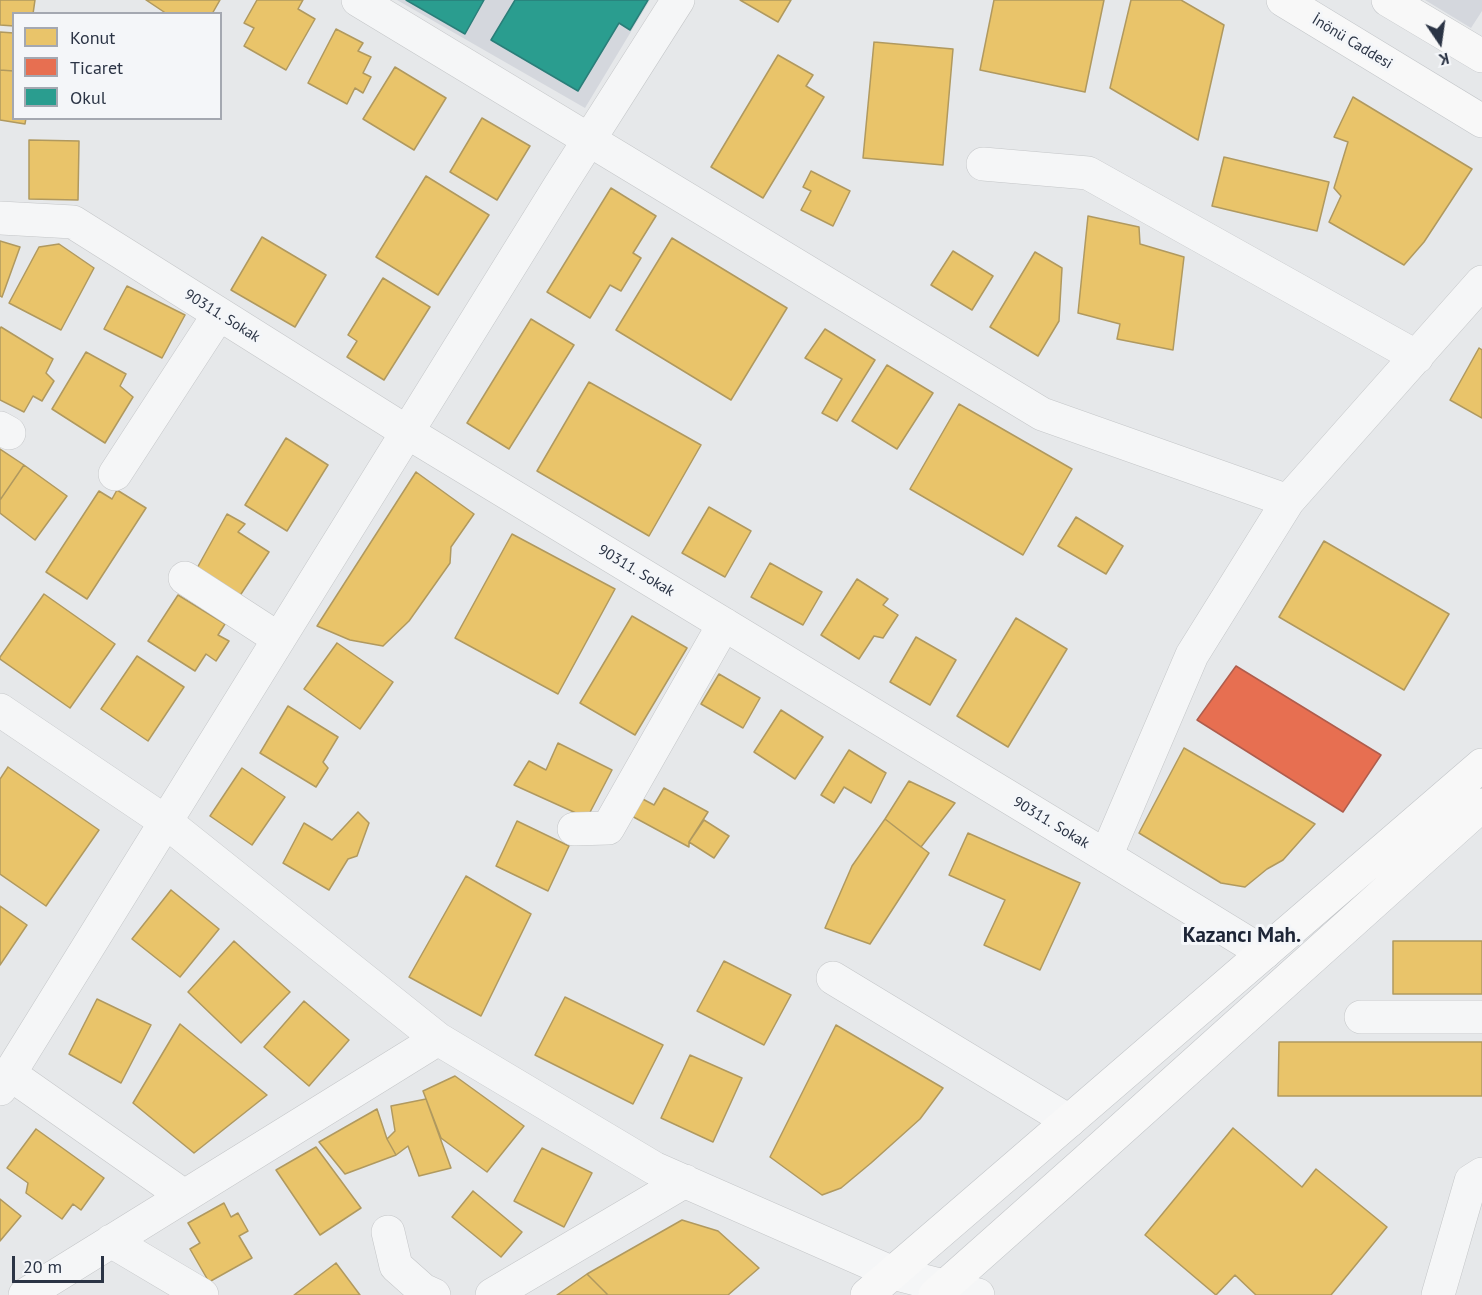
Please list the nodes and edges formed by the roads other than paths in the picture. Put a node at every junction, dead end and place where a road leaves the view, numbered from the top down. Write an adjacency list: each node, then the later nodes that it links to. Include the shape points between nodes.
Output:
1 (358, 0): 7 (street)
2 (678, 0): 7 (street)
3 (1283, 0): 6 (main road, İnönü Caddesi)
4 (1388, 0): 5 (main road)
5 (1482, 56)
6 (1482, 121)
7 (589, 140): 13 (street); 15 (street, via 1042,414)
8 (983, 164): 12 (street, via 1088,173)
9 (0, 218): 11 (street, 90311. Sokak, via 73,222)
10 (1482, 282): 12 (street)
11 (219, 314): 13 (street, 90311. Sokak); 14 (street)
12 (1417, 357): 15 (street)
13 (407, 432): 17 (street, 90311. Sokak); 18 (street)
14 (115, 474)
15 (1288, 501): 24 (street, via 1191,655)
16 (185, 578): 18 (street)
17 (724, 624): 23 (street, via 608,828); 24 (street, 90311. Sokak)
18 (279, 639): 22 (street)
19 (0, 710): 22 (street)
20 (1482, 765): 25 (main road)
21 (1482, 805): 38 (main road)
22 (165, 822): 29 (street); 30 (street)
23 (574, 830)
24 (1106, 856): 25 (street, 90311. Sokak)
25 (1264, 953): 31 (main road)
26 (833, 978): 31 (street)
27 (1361, 1017): 28 (street)
28 (1482, 1017)
29 (438, 1039): 33 (street, via 654,1168); 34 (street)
30 (5, 1082): 34 (street)
31 (1069, 1121): 37 (main road)
32 (1482, 1174): 45 (street, via 1471,1181)
33 (685, 1181): 37 (street); 42 (street)
34 (184, 1196): 36 (street)
35 (388, 1232): 41 (street, via 396,1266)
36 (111, 1241): 39 (street); 40 (street)
37 (893, 1273): 38 (street); 43 (main road)
38 (940, 1290): 44 (street)
39 (25, 1295)
40 (201, 1295)
41 (434, 1295)
42 (492, 1295)
43 (867, 1295)
44 (978, 1295)
45 (1438, 1295)

